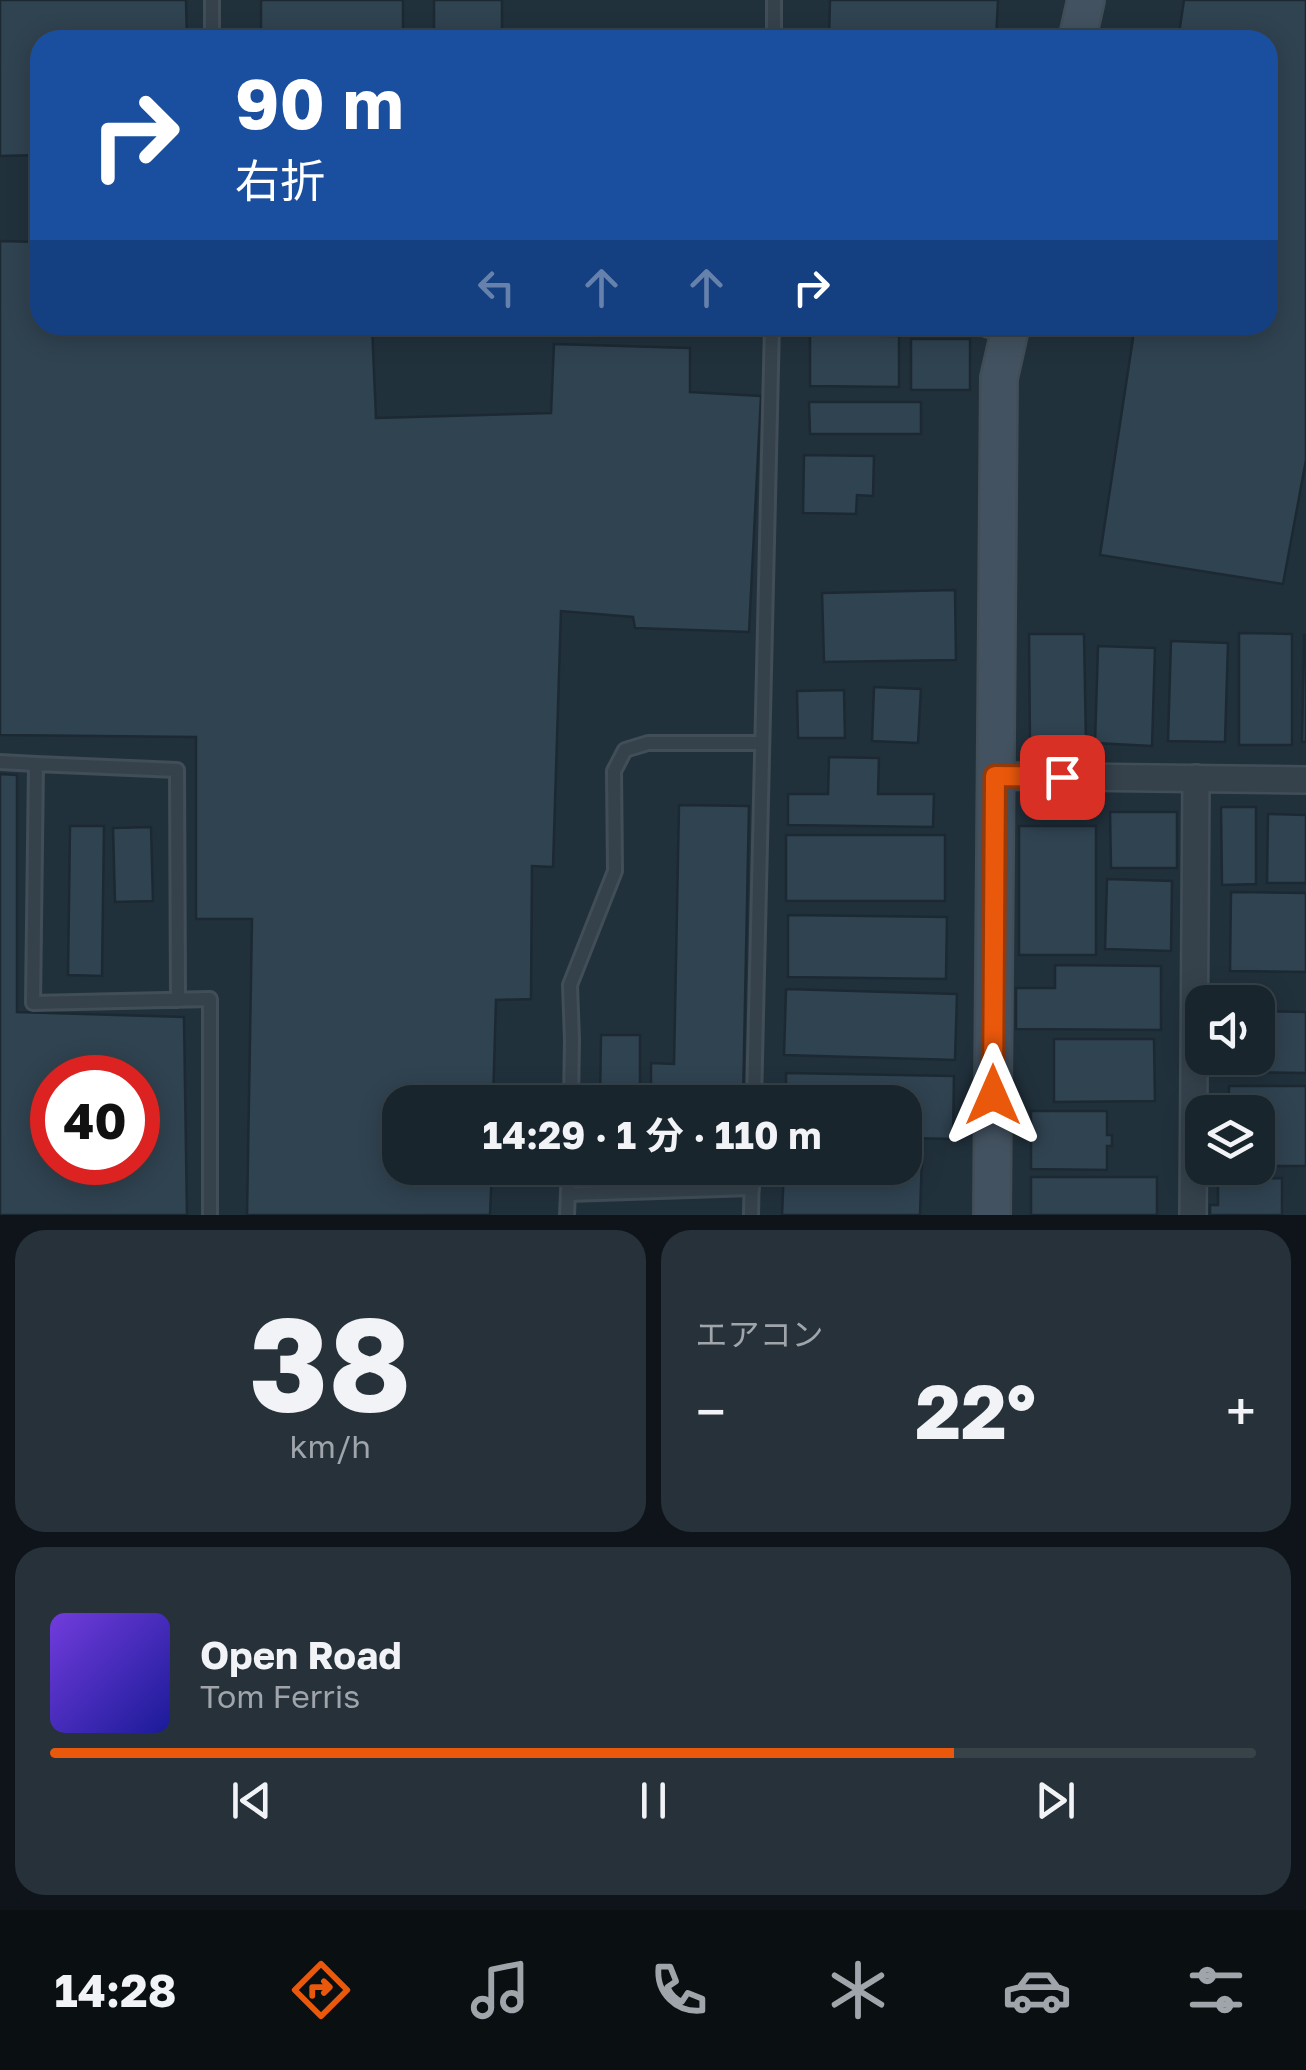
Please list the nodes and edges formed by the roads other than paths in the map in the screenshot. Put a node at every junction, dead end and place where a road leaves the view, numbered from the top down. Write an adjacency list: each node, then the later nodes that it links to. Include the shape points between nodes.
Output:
1 (212, 0): 4 (lane)
2 (774, 0): 5 (lane)
3 (1086, 0): 6 (street)
4 (212, 30)
5 (774, 30)
6 (1078, 30)
7 (772, 335): 9 (lane)
8 (1008, 335): 12 (street, via 998,378)
9 (762, 744): 16 (lane, via 648,743 624,750 614,771 615,871 570,985); 17 (lane)
10 (0, 762): 11 (lane)
11 (36, 764): 15 (lane, via 177,770); 15 (lane, via 33,1003)
12 (995, 776): 13 (street); 24 (street)
13 (1196, 778): 14 (street); 25 (street)
14 (1306, 780)
15 (178, 1000): 21 (lane, via 210,999)
16 (571, 1085)
17 (754, 1085)
18 (568, 1185): 20 (lane)
19 (752, 1188): 20 (lane); 23 (lane)
20 (568, 1194): 22 (lane)
21 (210, 1215)
22 (568, 1215)
23 (751, 1215)
24 (992, 1215)
25 (1193, 1215)

